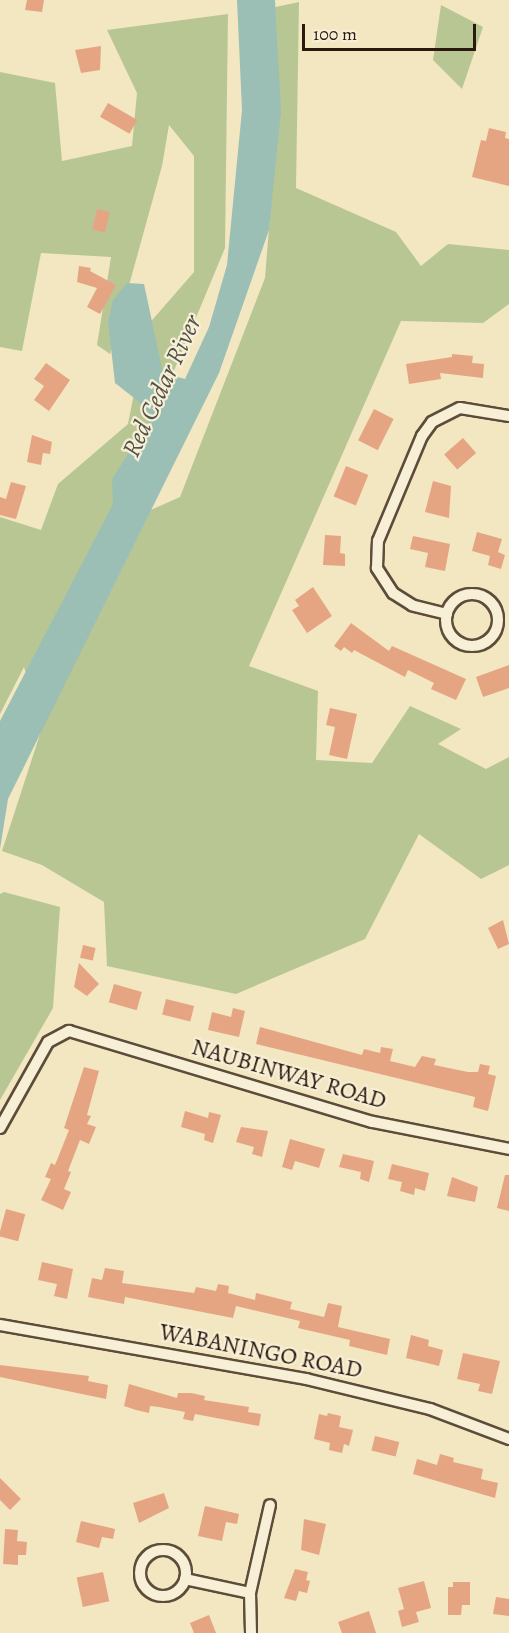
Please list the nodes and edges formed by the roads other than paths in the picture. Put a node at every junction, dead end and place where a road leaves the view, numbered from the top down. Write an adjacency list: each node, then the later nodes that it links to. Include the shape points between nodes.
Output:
1 (509, 416): 2 (street, via 460,408 432,422 422,436 378,541 377,568 393,592 412,605)
2 (447, 614): 2 (street, via 450,633 466,645 486,641 497,625 494,606 478,594 458,598)
3 (0, 1128): 4 (street, NAUBINWAY ROAD, via 48,1042 60,1033 79,1032 373,1122)
4 (509, 1149)
5 (0, 1325): 6 (street, WABANINGO ROAD, via 306,1379 422,1407)
6 (509, 1439)
7 (270, 1505): 9 (street)
8 (185, 1579): 8 (street, via 183,1561 168,1550 150,1553 140,1568 142,1585 157,1596 175,1593); 9 (street)
9 (250, 1593): 10 (street)
10 (251, 1633)

